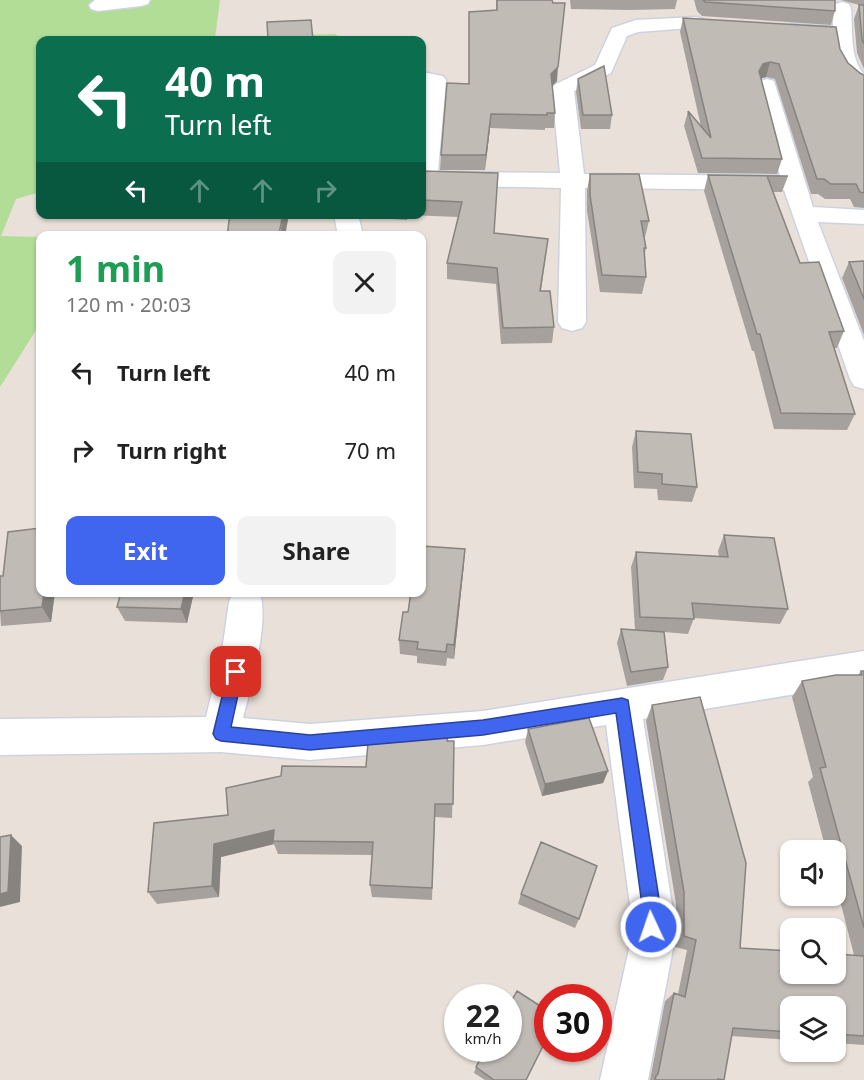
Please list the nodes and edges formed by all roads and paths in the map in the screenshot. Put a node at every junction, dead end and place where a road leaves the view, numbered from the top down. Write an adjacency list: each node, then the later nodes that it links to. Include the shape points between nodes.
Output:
1 (141, 0): 3 (street)
2 (820, 3): 4 (street)
3 (98, 4)
4 (842, 8): 5 (street); 8 (street)
5 (864, 14)
6 (700, 18): 14 (street, via 636,26 619,32 604,69 564,88)
7 (776, 29): 8 (street)
8 (844, 34): 10 (street, via 847,68)
9 (426, 79): 12 (street, via 435,80)
10 (864, 83)
11 (767, 85): 15 (street)
12 (426, 161)
13 (426, 179): 14 (street)
14 (573, 182): 15 (street); 18 (street)
15 (794, 183): 16 (street)
16 (803, 214): 17 (street); 19 (street)
17 (864, 217)
18 (572, 322)
19 (864, 379)
20 (246, 602): 23 (street, via 240,651)
21 (864, 667): 22 (street)
22 (622, 705): 23 (street, via 483,728 310,742); 25 (street, via 651,905 651,949)
23 (221, 734): 24 (street)
24 (0, 737)
25 (624, 1080)

